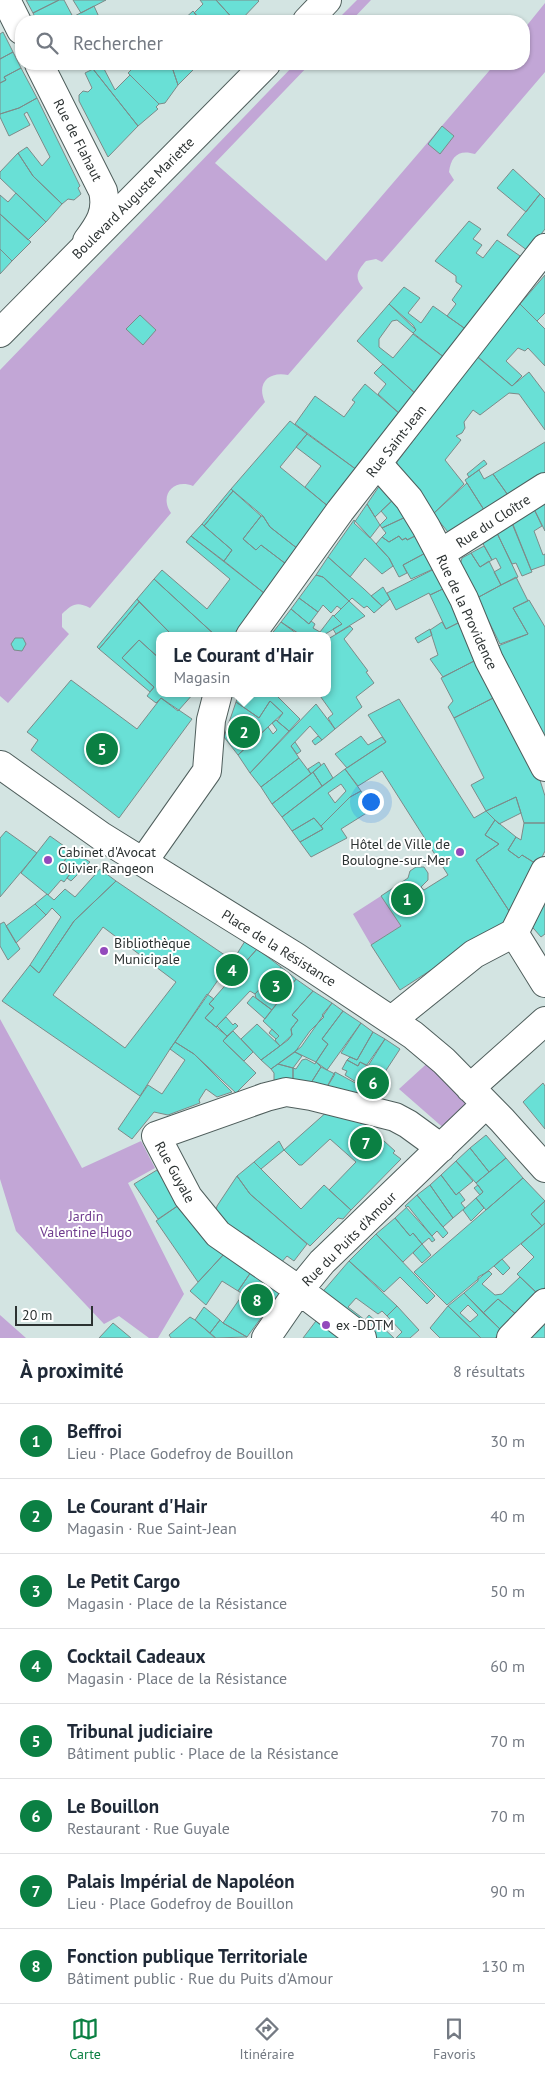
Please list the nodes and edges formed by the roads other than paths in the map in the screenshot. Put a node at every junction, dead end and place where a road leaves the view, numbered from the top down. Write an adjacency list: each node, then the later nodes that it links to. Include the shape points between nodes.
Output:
1 (6, 0): 4 (street)
2 (327, 0): 3 (street)
3 (313, 15)
4 (15, 18)
5 (42, 70): 7 (street, Rue de Flahaut, via 103,191 102,219)
6 (260, 70): 7 (street, Boulevard Auguste Mariette)
7 (85, 245): 9 (street, Boulevard Auguste Mariette)
8 (545, 248): 10 (street, Rue Saint-Jean)
9 (0, 333)
10 (378, 464): 12 (street, Rue de la Providence, via 412,503); 13 (street, Rue Saint-Jean)
11 (545, 487): 12 (street, Rue du Cloître)
12 (441, 554): 16 (street, Rue de la Providence, via 485,653)
13 (253, 632)
14 (217, 697): 17 (street, via 204,777)
15 (1, 764): 17 (street, Place de la Résistance, via 82,823)
16 (545, 768)
17 (143, 862): 22 (street, Place de la Résistance)
18 (545, 871): 19 (street)
19 (514, 933): 20 (street); 22 (street, via 474,954)
20 (545, 983)
21 (545, 1021): 23 (street, Rue du Puits d'Amour)
22 (402, 1028): 23 (street, Place de la Résistance)
23 (478, 1096): 24 (street, Rue du Puits d'Amour); 25 (street, Place de la Résistance)
24 (441, 1148): 26 (street, Rue du Puits d'Amour, via 322,1262); 26 (street, Rue Guyale, via 402,1120 286,1092 156,1136 188,1197 207,1223 229,1243)
25 (545, 1168)
26 (299, 1290): 28 (street, Rue du Puits d'Amour); 29 (street)
27 (545, 1303): 30 (street)
28 (266, 1338)
29 (362, 1338)
30 (512, 1338)

